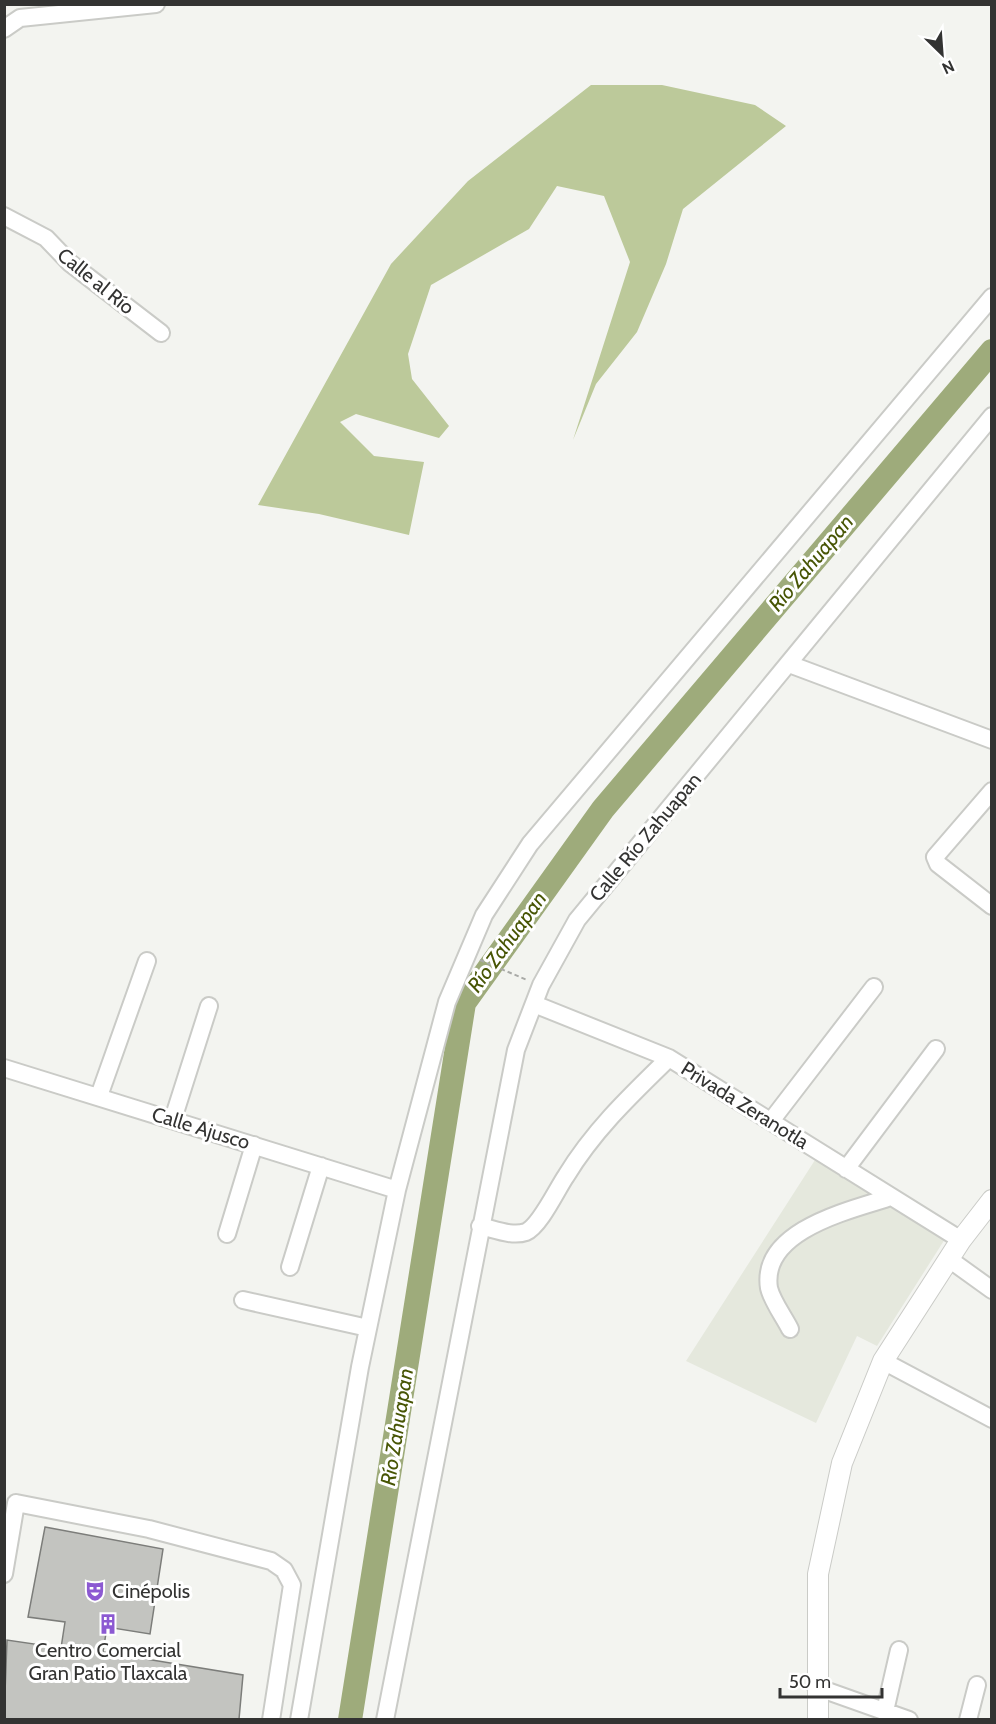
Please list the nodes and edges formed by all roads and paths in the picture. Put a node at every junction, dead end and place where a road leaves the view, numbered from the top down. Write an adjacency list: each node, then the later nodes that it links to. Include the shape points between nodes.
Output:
1 (156, 4): 2 (street, via 20,18)
2 (4, 29)
3 (4, 216): 5 (street, Calle al Río, via 46,238 70,263)
4 (992, 297): 26 (street, via 530,844 484,915 447,1002)
5 (161, 333)
6 (992, 416): 7 (street, Calle Río Zahuapan)
7 (789, 663): 8 (street); 15 (street, Calle Río Zahuapan, via 577,920)
8 (992, 740)
9 (992, 791): 10 (street, via 935,857 938,864)
10 (992, 906)
11 (147, 961): 20 (street)
12 (482, 961): 13 (path)
13 (517, 975)
14 (874, 987): 22 (street)
15 (534, 1004): 18 (street); 29 (street, Calle Río Zahuapan, via 516,1050)
16 (209, 1006): 21 (street)
17 (936, 1048): 25 (street)
18 (669, 1058): 22 (street, Privada Zeranotla); 29 (street, Privada Zeranotla, via 598,1129 527,1231 513,1234)
19 (4, 1068): 20 (street, Calle Ajusco)
20 (99, 1096): 21 (street, Calle Ajusco)
21 (173, 1119): 23 (street, Calle Ajusco)
22 (771, 1121): 25 (street, Privada Zeranotla)
23 (254, 1145): 24 (street, Calle Ajusco); 30 (street)
24 (321, 1166): 26 (street, Calle Ajusco); 33 (street)
25 (846, 1169): 27 (street, Privada Zeranotla)
26 (398, 1190): 36 (street)
27 (891, 1197): 31 (street, Privada Zeranotla); 37 (street, via 826,1219 787,1241 771,1264 769,1289)
28 (992, 1200): 31 (main road)
29 (480, 1226): 48 (street, Calle Río Zahuapan)
30 (227, 1234)
31 (960, 1240): 32 (main road)
32 (949, 1259): 34 (street); 38 (main road)
33 (290, 1267)
34 (992, 1290)
35 (243, 1300): 36 (street)
36 (368, 1328): 47 (street)
37 (790, 1329)
38 (883, 1361): 39 (street); 44 (main road, via 843,1463 818,1574)
39 (992, 1419)
40 (10, 1502): 41 (street); 46 (street, via 149,1529 255,1556 284,1570 292,1585)
41 (4, 1574)
42 (899, 1650): 45 (street)
43 (977, 1685): 51 (street)
44 (816, 1688): 45 (street); 49 (main road)
45 (885, 1711): 50 (street)
46 (271, 1719)
47 (299, 1719)
48 (385, 1719)
49 (818, 1719)
50 (909, 1719)
51 (968, 1719)

